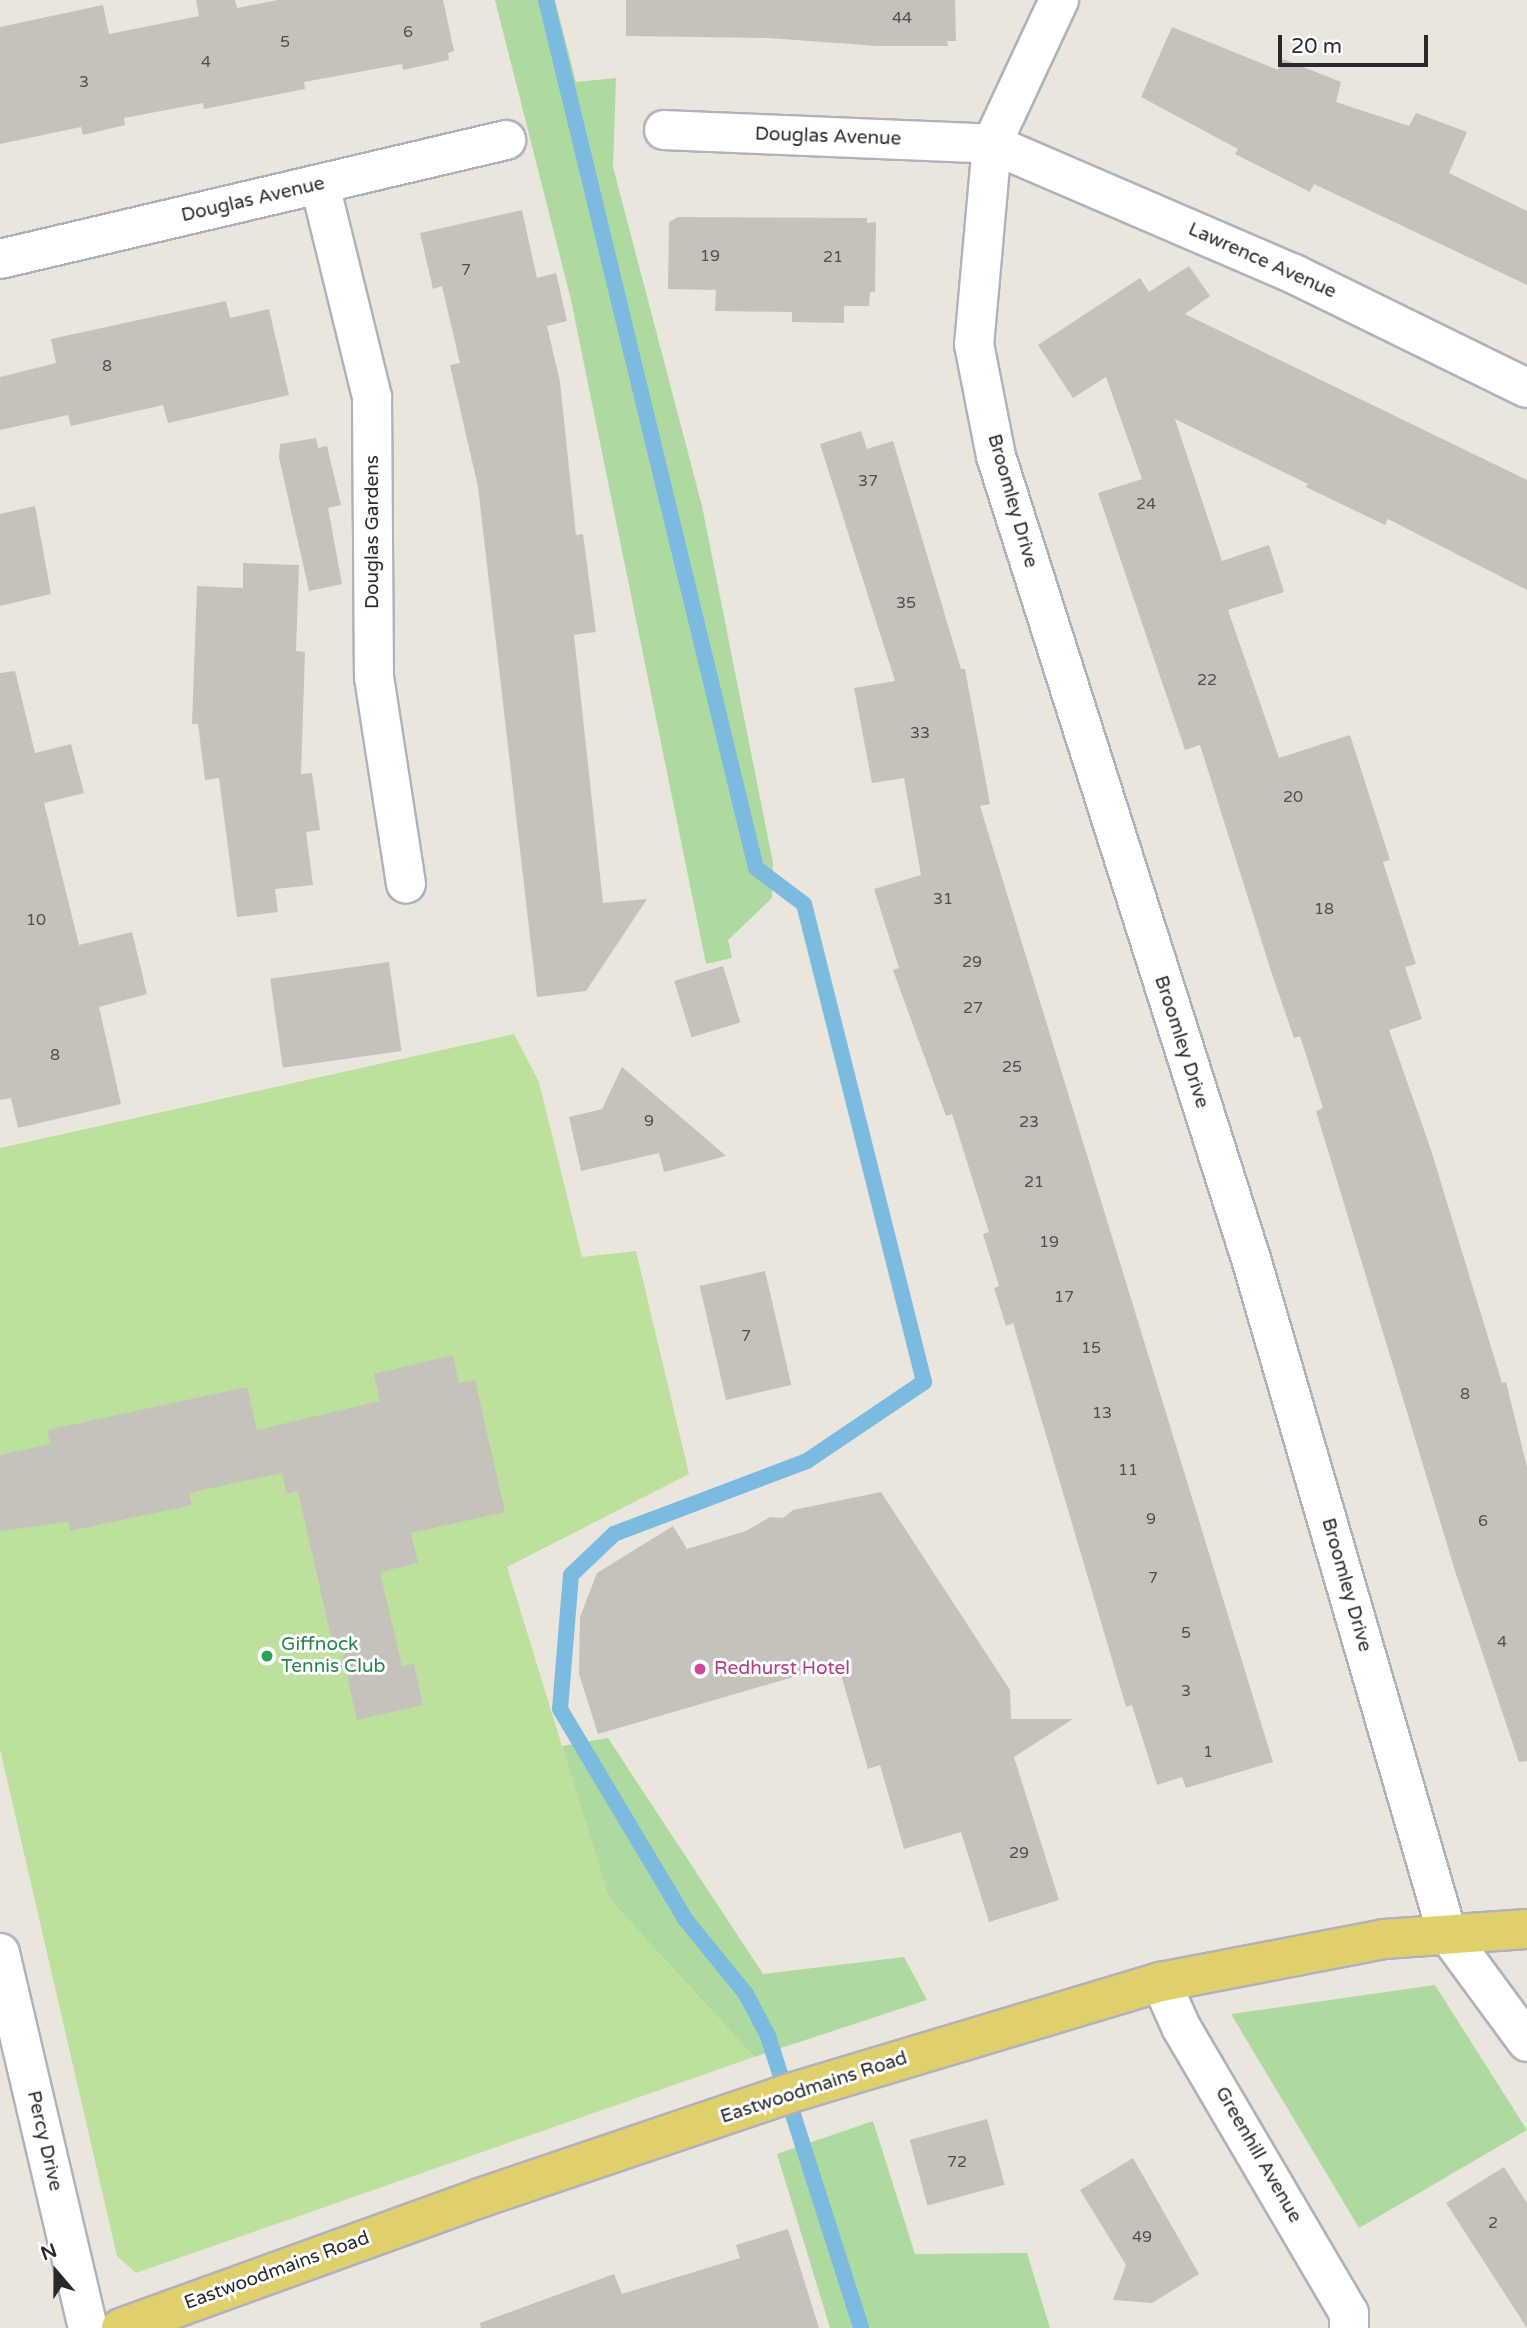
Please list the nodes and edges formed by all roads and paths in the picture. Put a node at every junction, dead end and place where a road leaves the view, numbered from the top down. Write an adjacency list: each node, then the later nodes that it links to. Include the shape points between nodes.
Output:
1 (1059, 0): 4 (street, Broomley Drive)
2 (664, 130): 4 (street, Douglas Avenue)
3 (506, 140): 5 (street, Douglas Avenue)
4 (992, 144): 7 (street, Lawrence Avenue, via 1294,274); 10 (street, Broomley Drive, via 974,344 996,456 1252,1262)
5 (320, 185): 6 (street, Douglas Avenue); 8 (street, Douglas Gardens, via 372,397 374,677)
6 (0, 259)
7 (1527, 388)
8 (406, 884)
9 (1527, 1929): 10 (main road, Eastwoodmains Road)
10 (1447, 1933): 12 (main road, Eastwoodmains Road, via 1308,1950); 13 (street)
11 (0, 1954): 14 (street, Percy Drive)
12 (1161, 1982): 15 (main road, Eastwoodmains Road, via 788,2094 480,2198); 16 (street, Greenhill Avenue, via 1181,2027 1349,2312)
13 (1527, 2042)
14 (88, 2328)
15 (121, 2328)
16 (1349, 2328)

